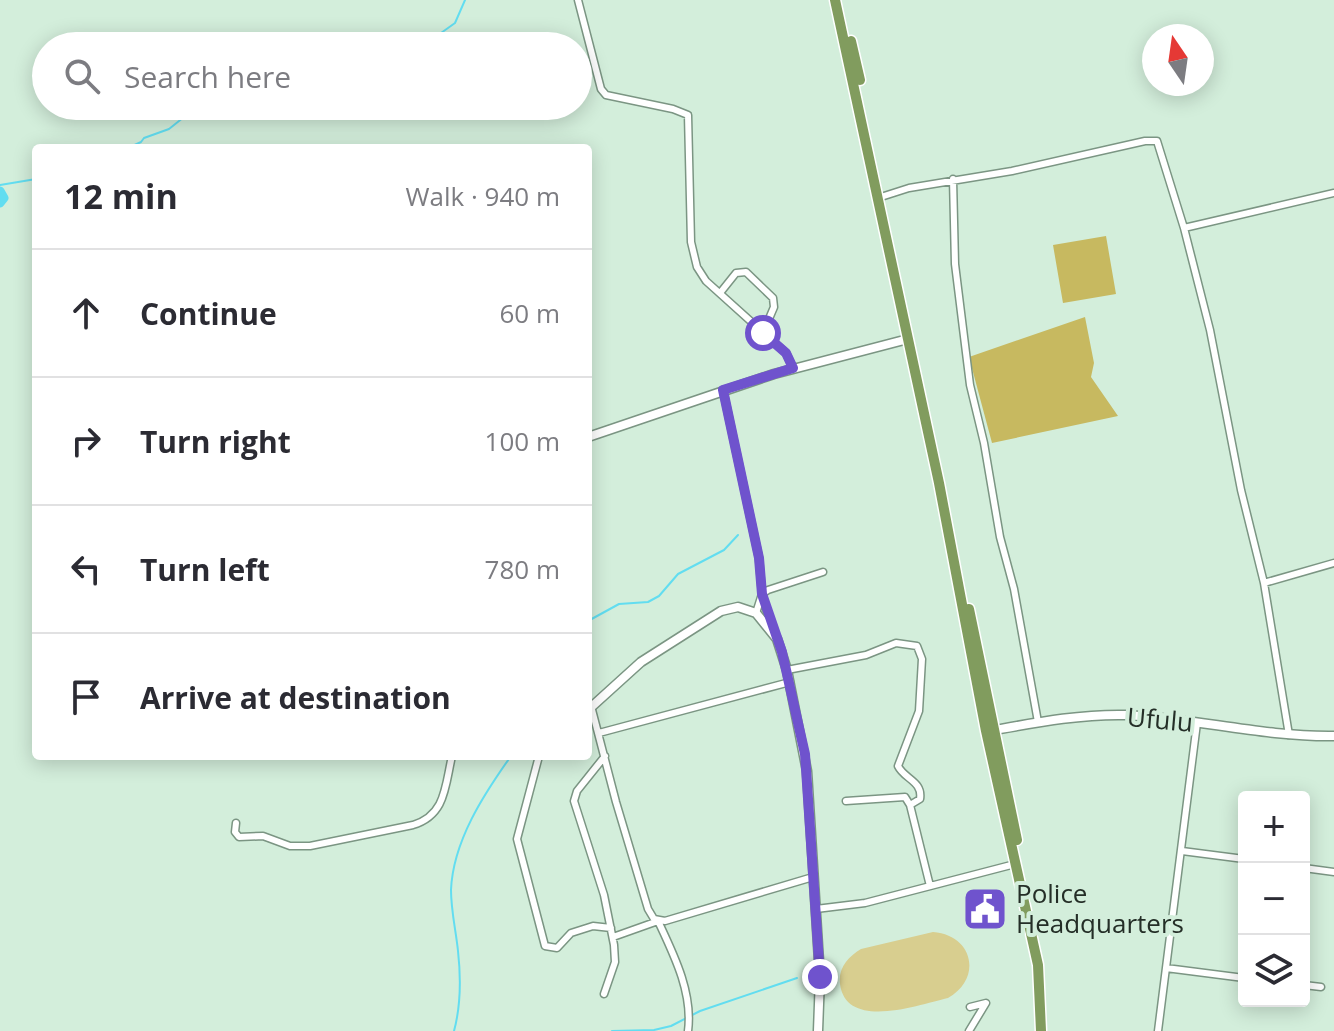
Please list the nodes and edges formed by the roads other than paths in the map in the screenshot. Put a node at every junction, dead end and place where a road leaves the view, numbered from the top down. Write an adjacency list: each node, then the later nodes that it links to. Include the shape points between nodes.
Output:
1 (578, 0): 4 (street)
2 (835, 0): 12 (highway)
3 (842, 0): 8 (highway)
4 (586, 32)
5 (592, 53): 10 (street, via 606,95 688,115 693,253 699,272)
6 (953, 179): 8 (street); 9 (street, via 1157,141); 26 (street, via 955,264 970,385)
7 (1334, 193): 9 (street)
8 (884, 196): 28 (highway)
9 (1184, 228): 18 (street)
10 (720, 293): 11 (street); 11 (street, via 736,273 746,272 773,298)
11 (763, 333): 13 (street, via 786,353)
12 (908, 339): 13 (street); 28 (highway)
13 (793, 368): 14 (street)
14 (723, 390): 15 (street); 19 (street)
15 (592, 436)
16 (1334, 563): 18 (street)
17 (823, 572): 19 (street)
18 (1264, 583): 30 (street)
19 (762, 594): 20 (street); 21 (street)
20 (756, 613): 21 (street); 24 (street, via 733,608 710,617 641,662)
21 (772, 630): 22 (street)
22 (787, 670): 23 (street); 36 (street, via 866,655 896,643 919,648 919,711 898,766 921,792)
23 (790, 682): 29 (street); 43 (street, via 805,754)
24 (592, 706)
25 (592, 714): 29 (street)
26 (1038, 722): 27 (street, Ufulu, via 1124,715); 28 (street, Ufulu)
27 (1197, 723): 30 (street, Ufulu); 38 (street)
28 (990, 730): 40 (highway); 59 (highway, via 1042,952)
29 (599, 733): 32 (street)
30 (1290, 736): 31 (street, Ufulu)
31 (1334, 736)
32 (605, 756): 46 (street, via 648,909); 47 (street, via 574,801)
33 (451, 760): 37 (street, via 441,804 430,818 413,825 303,846 263,836 239,837)
34 (538, 760): 47 (street, via 517,839 545,946 557,948 571,933 593,926)
35 (846, 801): 36 (street, via 900,796)
36 (910, 805): 44 (street)
37 (236, 823)
38 (1182, 851): 39 (street); 49 (street)
39 (1238, 858)
40 (1016, 864): 44 (street); 58 (highway, via 1038,965)
41 (1310, 869): 42 (street)
42 (1334, 872)
43 (813, 877): 45 (street); 46 (street)
44 (930, 886): 45 (street)
45 (816, 909): 56 (street)
46 (658, 921): 48 (street); 55 (street, via 687,999)
47 (611, 928): 48 (street)
48 (613, 937): 53 (street, via 615,962)
49 (1166, 968): 50 (street); 60 (street)
50 (1238, 977)
51 (1310, 986): 52 (street)
52 (1321, 987)
53 (604, 994)
54 (970, 1007): 57 (street, via 986,1003)
55 (688, 1031)
56 (818, 1031)
57 (969, 1031)
58 (1041, 1031)
59 (1047, 1031)
60 (1158, 1031)

